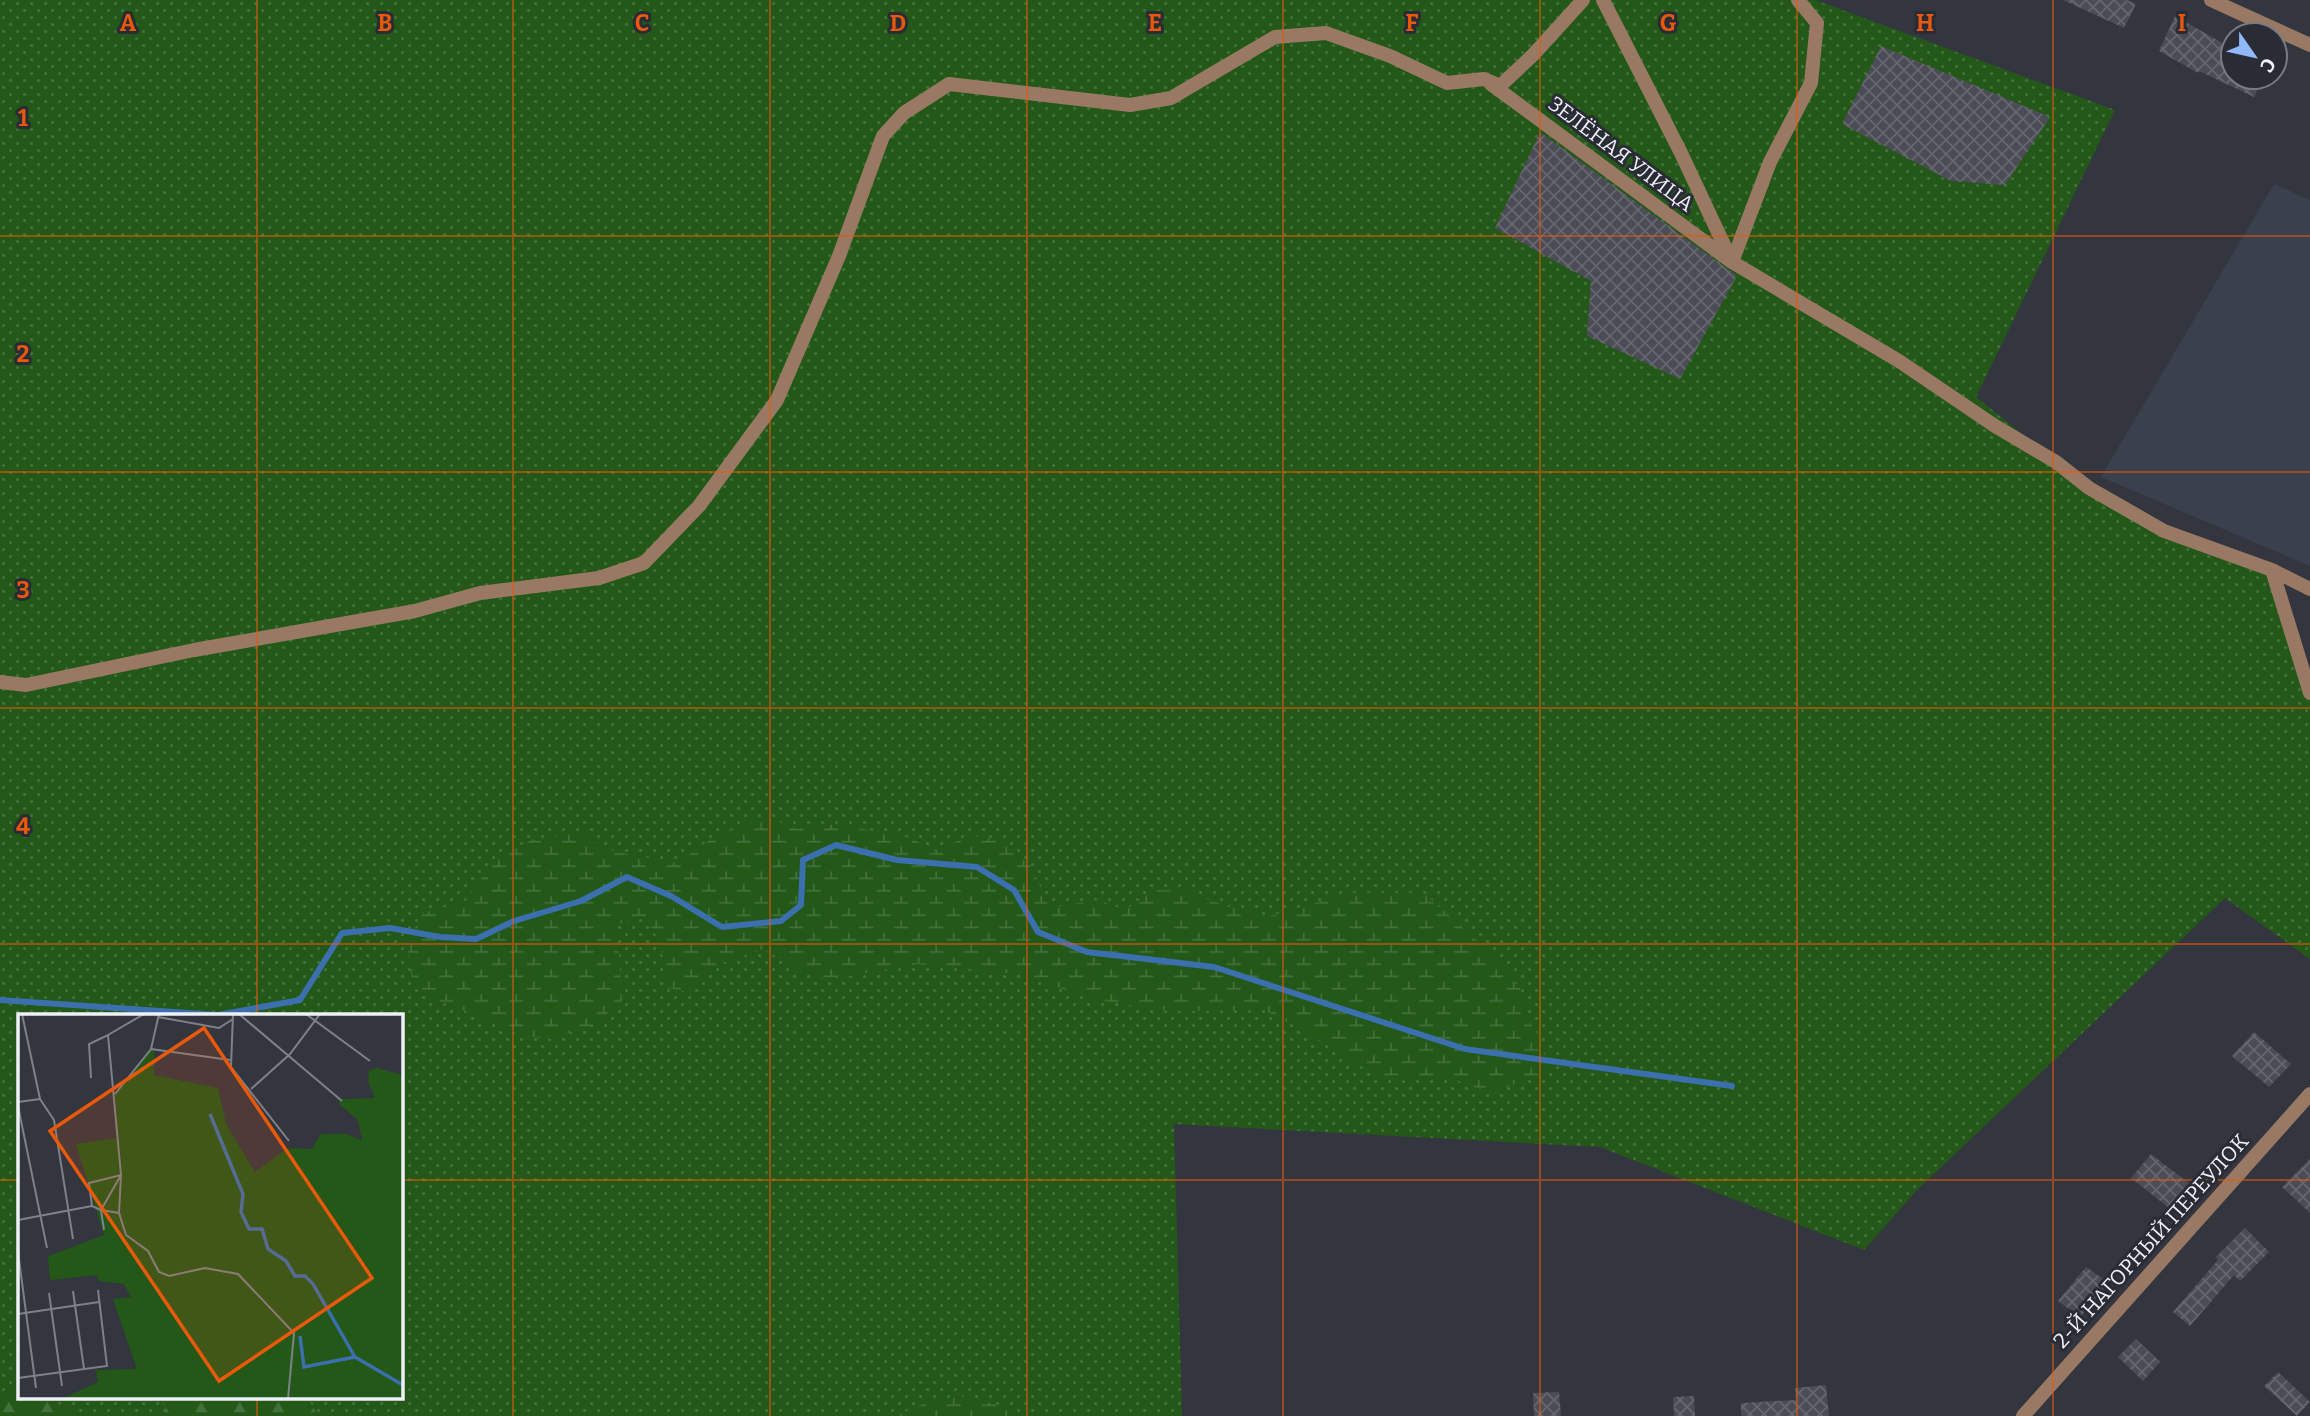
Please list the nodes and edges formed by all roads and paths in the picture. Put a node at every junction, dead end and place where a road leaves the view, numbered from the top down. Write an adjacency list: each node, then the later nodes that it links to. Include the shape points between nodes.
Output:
1 (1583, 0): 6 (street, via 1500,86)
2 (1603, 0): 7 (street)
3 (1798, 0): 7 (street, via 1817,23 1811,83 1770,162)
4 (2211, 0): 5 (street)
5 (2310, 45)
6 (1484, 79): 7 (street, ЗЕЛЁНАЯ УЛИЦА); 10 (street, via 1447,83 1326,33 1275,37 1171,99 1130,105 950,84 905,113 883,136 839,256 777,400 699,506 644,564 599,578 480,593 415,611 26,685)
7 (1732, 262): 8 (street, ЗЕЛЁНАЯ УЛИЦА, via 1899,361 2099,494 2164,531)
8 (2272, 570): 9 (street, ЗЕЛЁНАЯ УЛИЦА); 11 (street)
9 (2310, 589)
10 (0, 681)
11 (2310, 694)
12 (2310, 1094): 13 (street, 2-Й НАГОРНЫЙ ПЕРЕУЛОК)
13 (2023, 1416)

